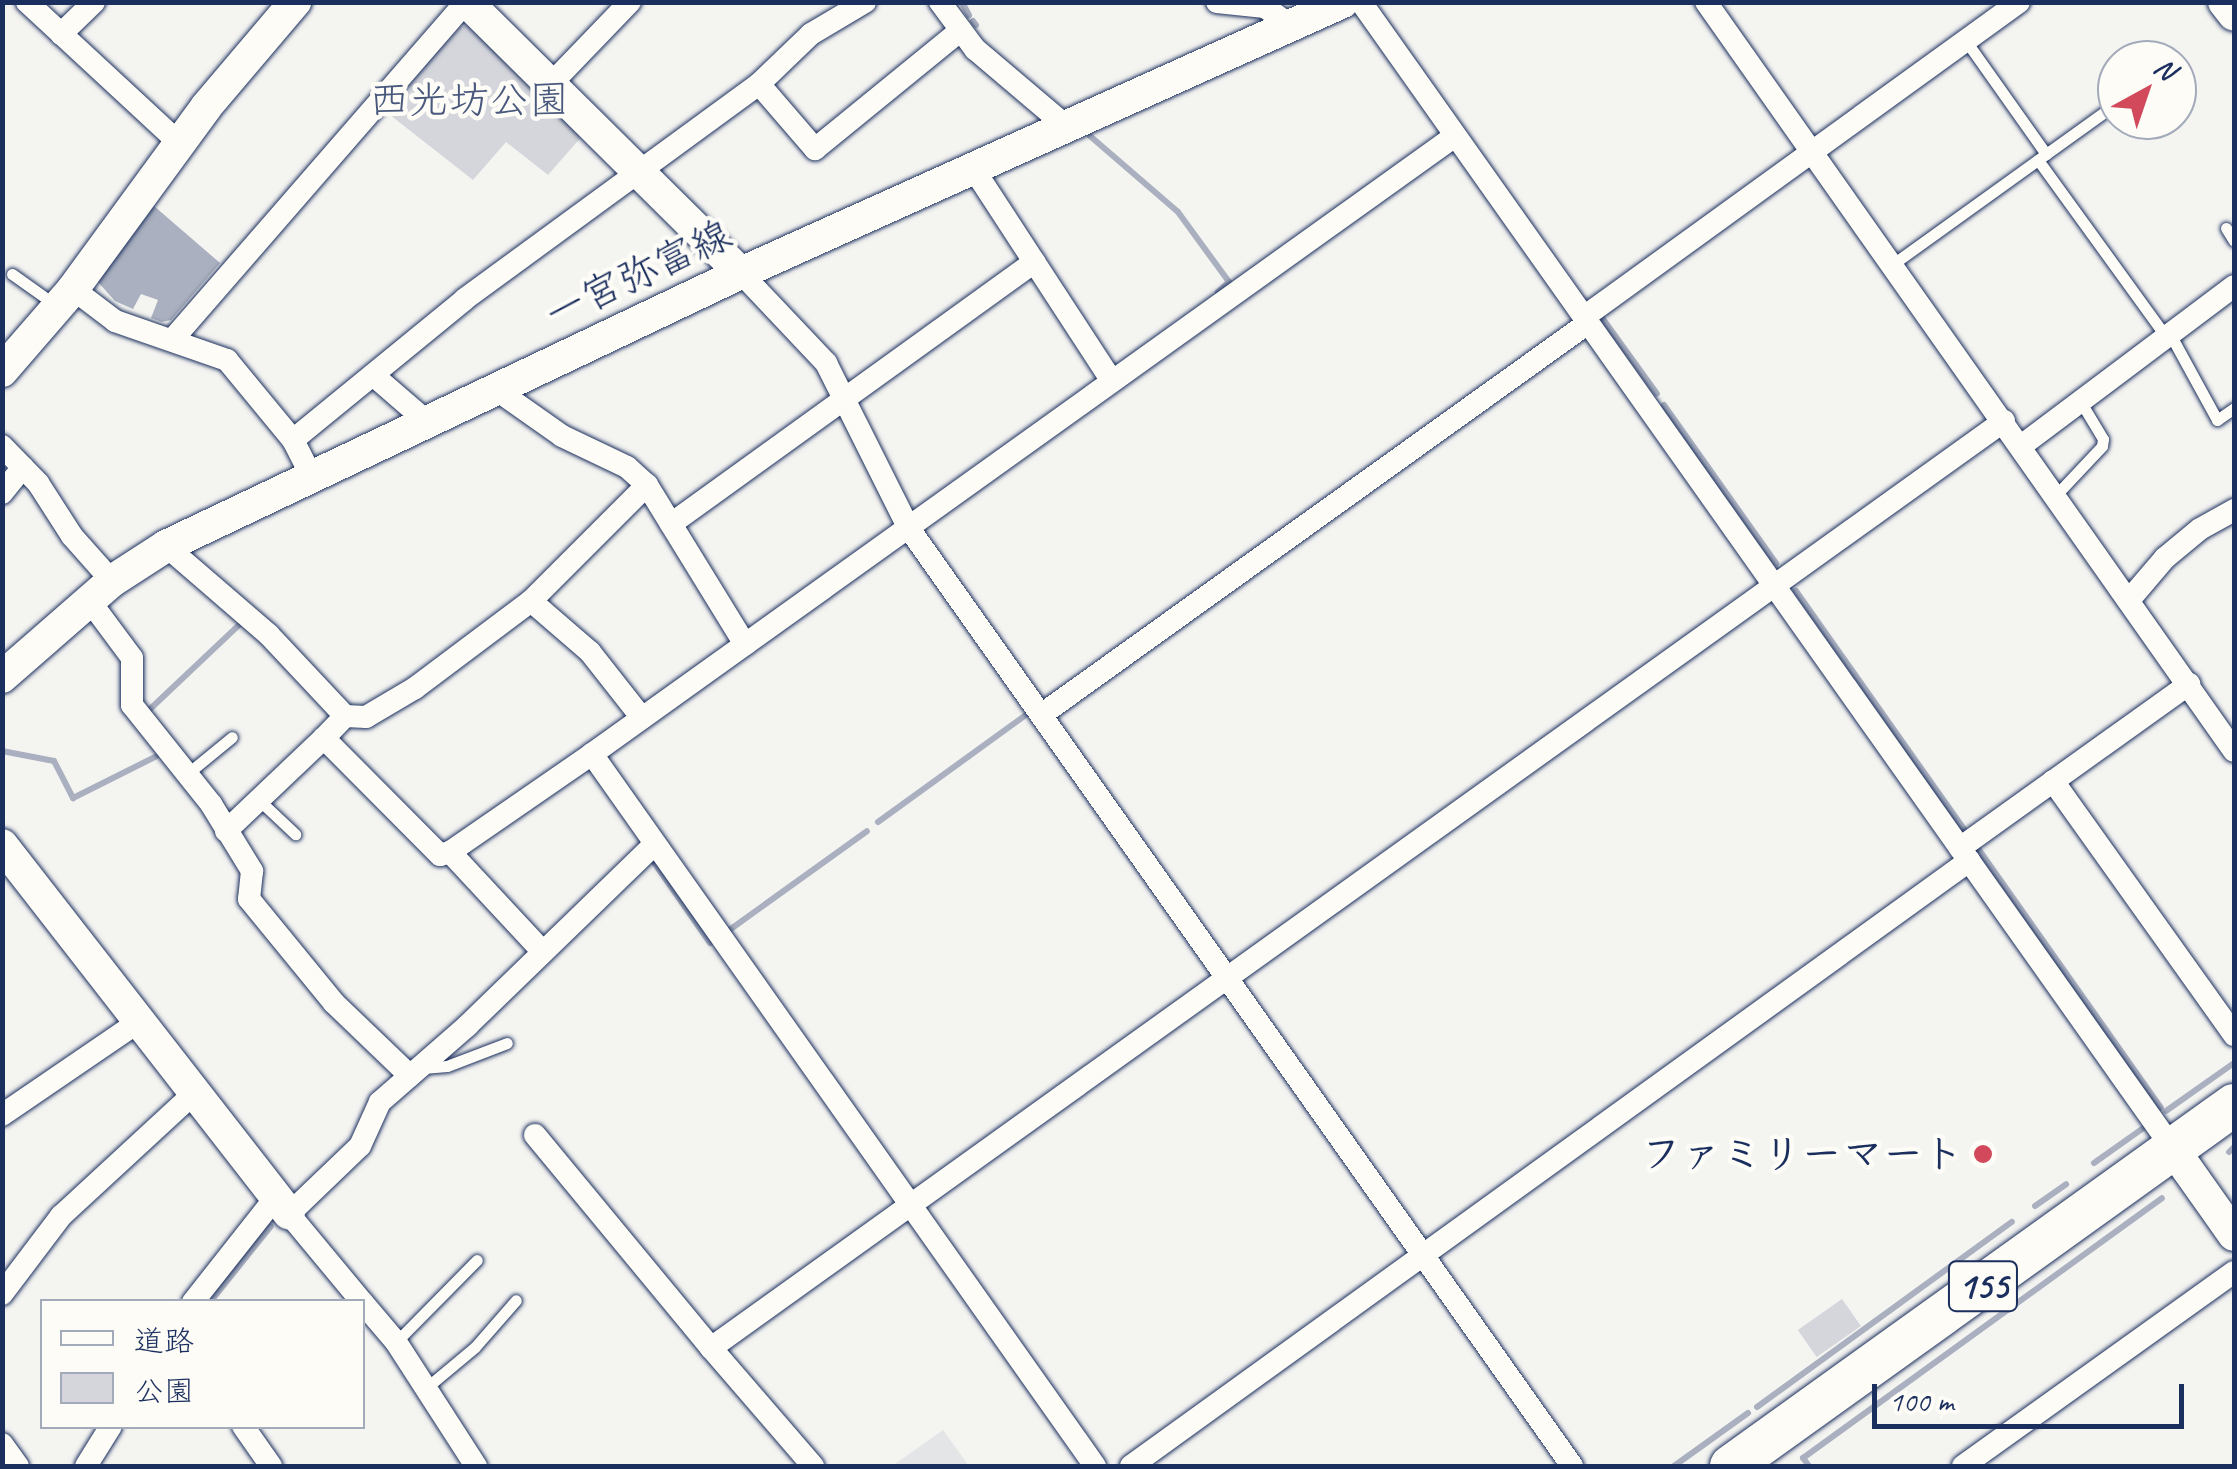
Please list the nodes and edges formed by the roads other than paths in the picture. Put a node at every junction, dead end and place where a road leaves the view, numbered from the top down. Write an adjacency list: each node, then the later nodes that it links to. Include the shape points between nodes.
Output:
1 (27, 2): 17 (street)
2 (94, 2): 17 (street)
3 (295, 2): 24 (main road)
4 (466, 2): 20 (main road); 39 (street)
5 (630, 2): 20 (street)
6 (865, 2): 19 (street, via 811,34)
7 (940, 2): 16 (street)
8 (1217, 2): 15 (street, via 1265,7)
9 (1343, 2): 15 (main road, 一宮弥富線)
10 (1361, 2): 23 (street)
11 (1706, 2): 25 (street)
12 (2019, 2): 18 (street)
13 (2224, 2): 14 (main road)
14 (2234, 14)
15 (1292, 26): 22 (main road, 一宮弥富線)
16 (961, 30): 19 (street, via 815,150); 22 (street)
17 (61, 34): 24 (street)
18 (1966, 41): 25 (street); 26 (lane)
19 (759, 84): 28 (street)
20 (550, 85): 28 (main road)
21 (2097, 117): 26 (lane)
22 (1067, 127): 27 (main road, 一宮弥富線)
23 (1455, 136): 37 (street); 42 (street)
24 (178, 142): 36 (main road)
25 (1812, 152): 32 (street); 37 (street)
26 (2042, 157): 32 (lane); 38 (lane)
27 (973, 168): 31 (street); 33 (main road, 一宮弥富線)
28 (639, 174): 33 (main road); 41 (street, via 464,299)
29 (2226, 228): 30 (lane)
30 (2234, 241)
31 (1034, 262): 42 (street); 44 (street)
32 (1893, 264): 48 (street)
33 (741, 273): 43 (main road, 一宮弥富線); 44 (street, via 826,363)
34 (12, 274): 36 (lane)
35 (2234, 286): 38 (street)
36 (66, 297): 39 (street); 40 (main road)
37 (1586, 320): 61 (street); 68 (street)
38 (2168, 336): 45 (street); 46 (lane, via 2217,420)
39 (173, 340): 49 (street, via 227,360)
40 (2, 371)
41 (373, 375): 47 (street); 49 (street)
42 (1112, 382): 59 (street)
43 (494, 388): 47 (main road, 一宮弥富線); 54 (street)
44 (844, 399): 58 (street); 59 (street)
45 (2079, 400): 51 (street); 56 (lane, via 2102,446)
46 (2234, 408)
47 (424, 420): 53 (main road, 一宮弥富線)
48 (2004, 421): 51 (street); 61 (street)
49 (292, 440): 53 (street)
50 (2, 446): 52 (street)
51 (2021, 446): 56 (street)
52 (23, 467): 55 (street); 62 (street)
53 (310, 473): 60 (main road, 一宮弥富線)
54 (647, 485): 58 (street); 64 (street)
55 (2, 492)
56 (2056, 495): 63 (street)
57 (2234, 510): 63 (street, via 2165,558)
58 (671, 524): 65 (street)
59 (908, 527): 65 (street); 68 (street)
60 (166, 546): 62 (main road, 一宮弥富線); 69 (street, via 269,635)
61 (1774, 586): 83 (street); 85 (street)
62 (100, 590): 66 (main road, 一宮弥富線); 75 (street, via 132,658 132,705)
63 (2130, 599): 67 (street)
64 (531, 601): 69 (street, via 415,688 366,717); 70 (street, via 590,652)
65 (745, 644): 70 (street)
66 (2, 677)
67 (2188, 684): 73 (street); 76 (street)
68 (1041, 715): 85 (street)
69 (346, 716): 72 (street)
70 (642, 718): 74 (street)
71 (232, 737): 75 (lane)
72 (324, 738): 77 (street); 82 (street, via 440,855)
73 (2234, 750)
74 (592, 754): 81 (street); 82 (street)
75 (187, 774): 78 (street)
76 (2053, 781): 83 (street); 87 (street)
77 (259, 800): 78 (street); 79 (lane)
78 (226, 830): 89 (street, via 252,871 250,899 334,1003)
79 (295, 834)
80 (2, 844): 86 (main road)
81 (654, 845): 84 (street); 95 (street)
82 (450, 852): 84 (street)
83 (1965, 855): 94 (street); 98 (street)
84 (543, 952): 89 (street)
85 (1227, 978): 95 (street); 98 (street)
86 (137, 1023): 90 (main road); 92 (street)
87 (2234, 1035)
88 (507, 1044): 89 (lane)
89 (414, 1072): 96 (street, via 380,1102 360,1146)
90 (193, 1094): 96 (main road); 101 (street, via 61,1216)
91 (2234, 1104): 94 (highway, 155)
92 (2, 1114)
93 (535, 1135): 107 (street)
94 (2173, 1149): 97 (main road); 120 (highway, 155)
95 (910, 1205): 107 (street); 117 (street)
96 (282, 1206): 102 (street); 103 (street)
97 (2234, 1235)
98 (1423, 1256): 118 (street); 119 (street)
99 (477, 1260): 106 (lane)
100 (2234, 1272): 121 (street)
101 (2, 1294)
102 (196, 1299)
103 (360, 1299)
104 (516, 1300): 108 (lane)
105 (365, 1306): 106 (street)
106 (396, 1342): 108 (street)
107 (711, 1348): 116 (street)
108 (426, 1388): 115 (street)
109 (109, 1429): 113 (street)
110 (245, 1429): 114 (street)
111 (2, 1444): 112 (street)
112 (18, 1466)
113 (86, 1466)
114 (271, 1466)
115 (476, 1466)
116 (812, 1466)
117 (1095, 1466)
118 (1130, 1466)
119 (1572, 1466)
120 (1731, 1466)
121 (1963, 1466)

